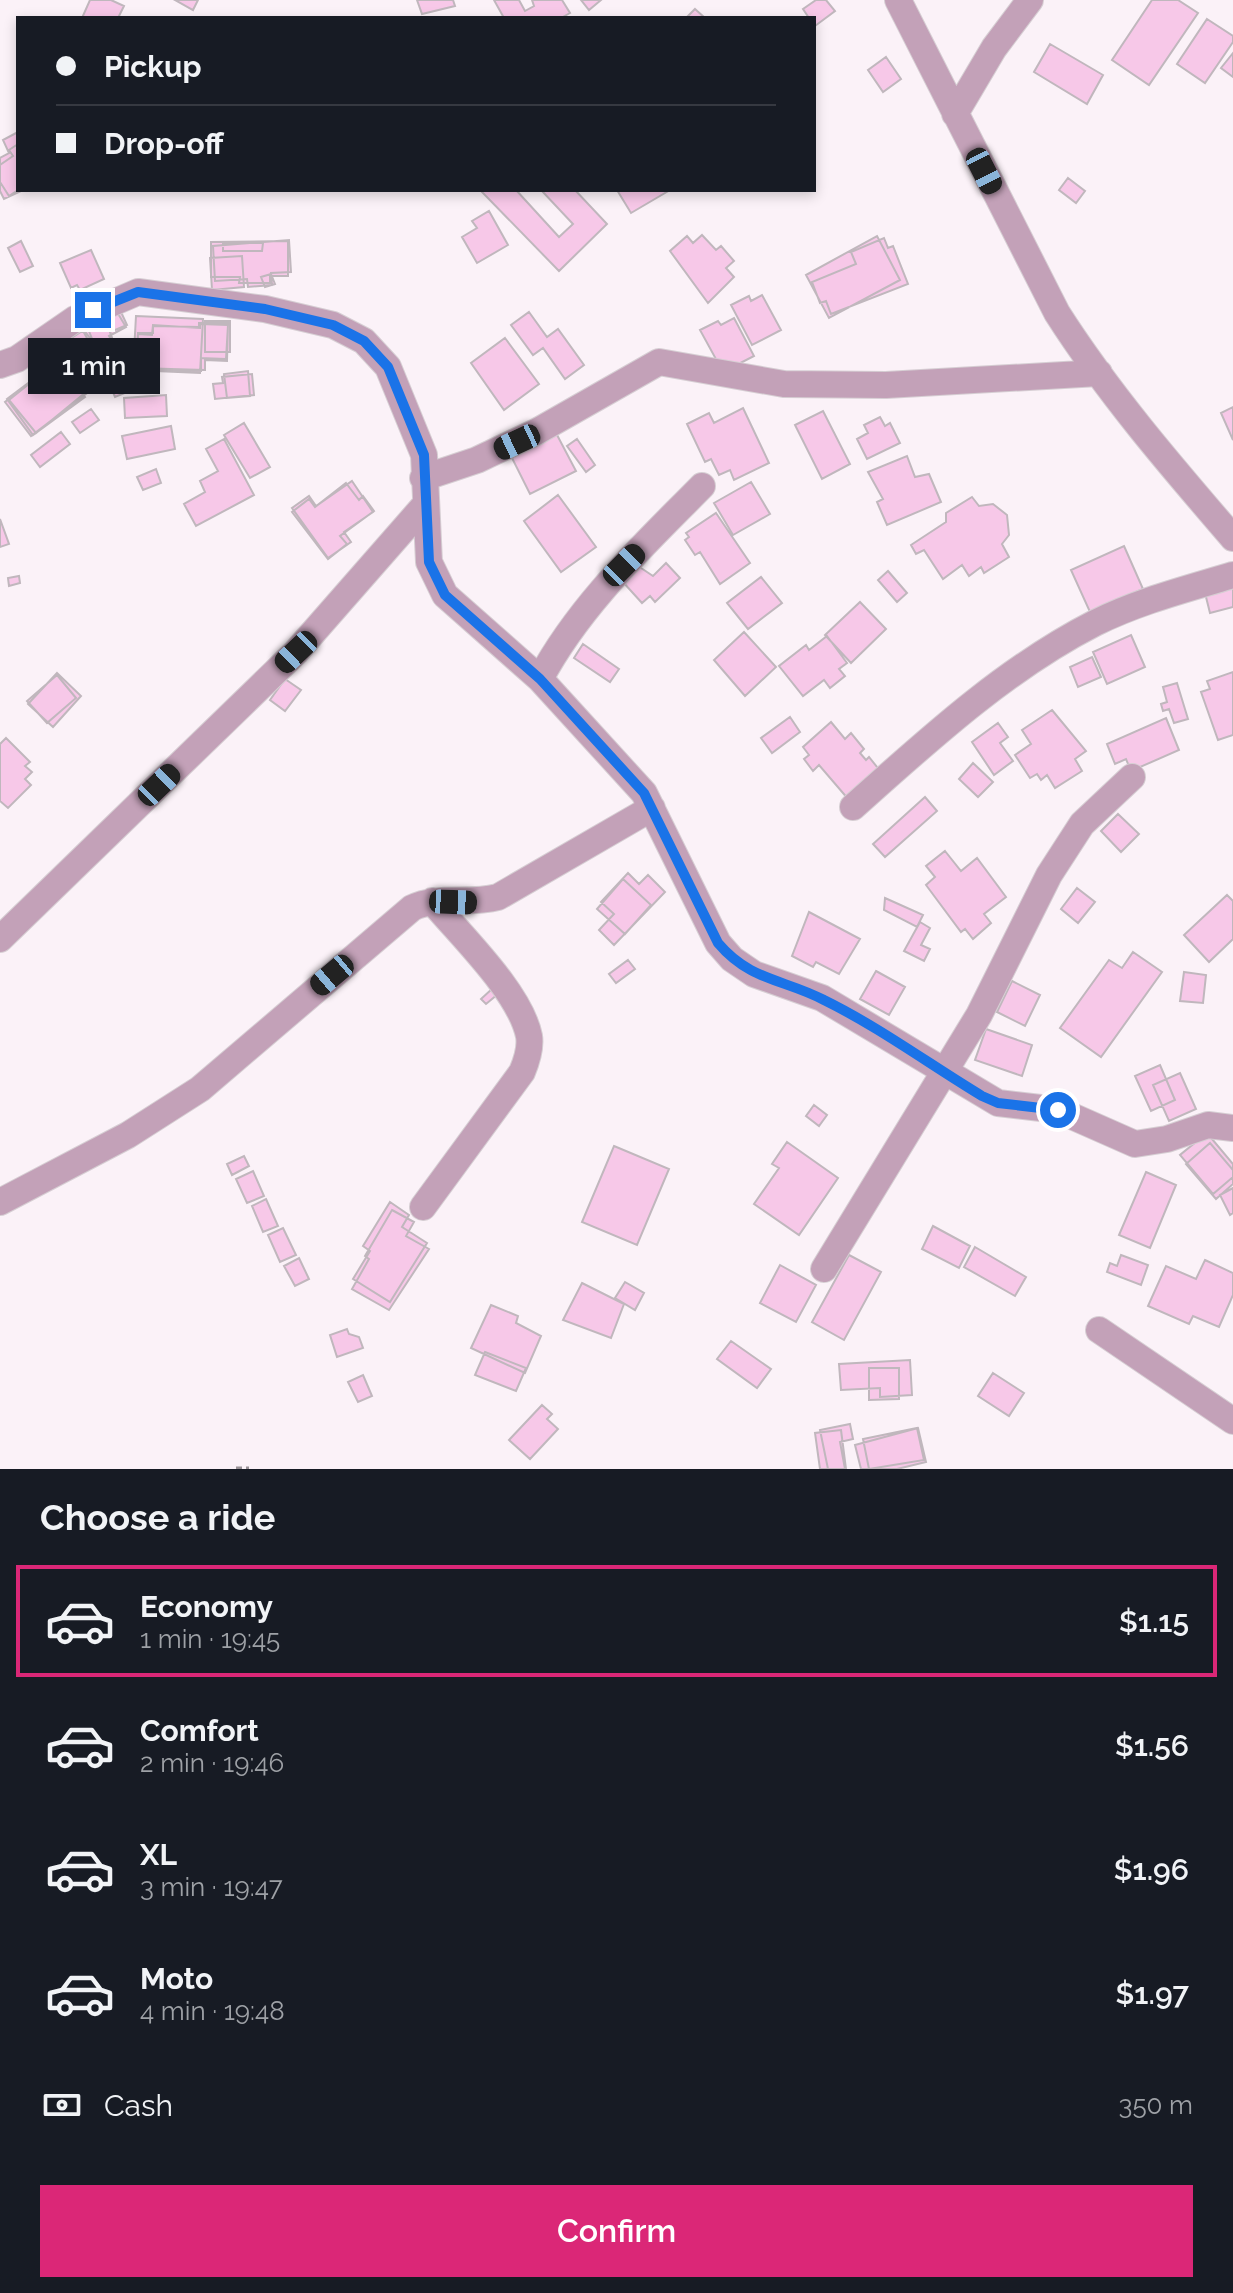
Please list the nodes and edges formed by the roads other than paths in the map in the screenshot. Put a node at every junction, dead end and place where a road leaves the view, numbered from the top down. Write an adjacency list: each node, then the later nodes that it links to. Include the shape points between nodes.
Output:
1 (898, 0): 3 (street)
2 (1030, 0): 3 (street)
3 (955, 114): 5 (street, via 1057,313)
4 (0, 365): 6 (street, via 75,319 138,292 265,309 333,325 364,341 388,367 424,455)
5 (1099, 373): 6 (street, via 886,385 784,384 659,362 536,432); 9 (street, via 1157,449)
6 (423, 478): 8 (street)
7 (702, 486): 11 (street, via 572,626)
8 (424, 506): 11 (street, via 429,562 445,595); 16 (street, via 296,652)
9 (1230, 528)
10 (1233, 575): 13 (street, via 1134,605 1037,656 930,737)
11 (540, 679): 14 (street)
12 (1132, 777): 17 (street, via 1082,824 1049,875)
13 (853, 807)
14 (652, 808): 15 (street, via 498,897); 17 (street, via 718,943 732,959 754,974 822,998)
15 (432, 901): 19 (street, via 390,925 200,1089 128,1135); 20 (street, via 521,1014 529,1038 522,1072)
16 (0, 939)
17 (944, 1073): 18 (street, via 998,1103 1058,1110 1135,1144 1208,1125); 21 (street)
18 (1233, 1128)
19 (0, 1202)
20 (423, 1207)
21 (824, 1269)
22 (1099, 1330): 23 (street)
23 (1233, 1421)

